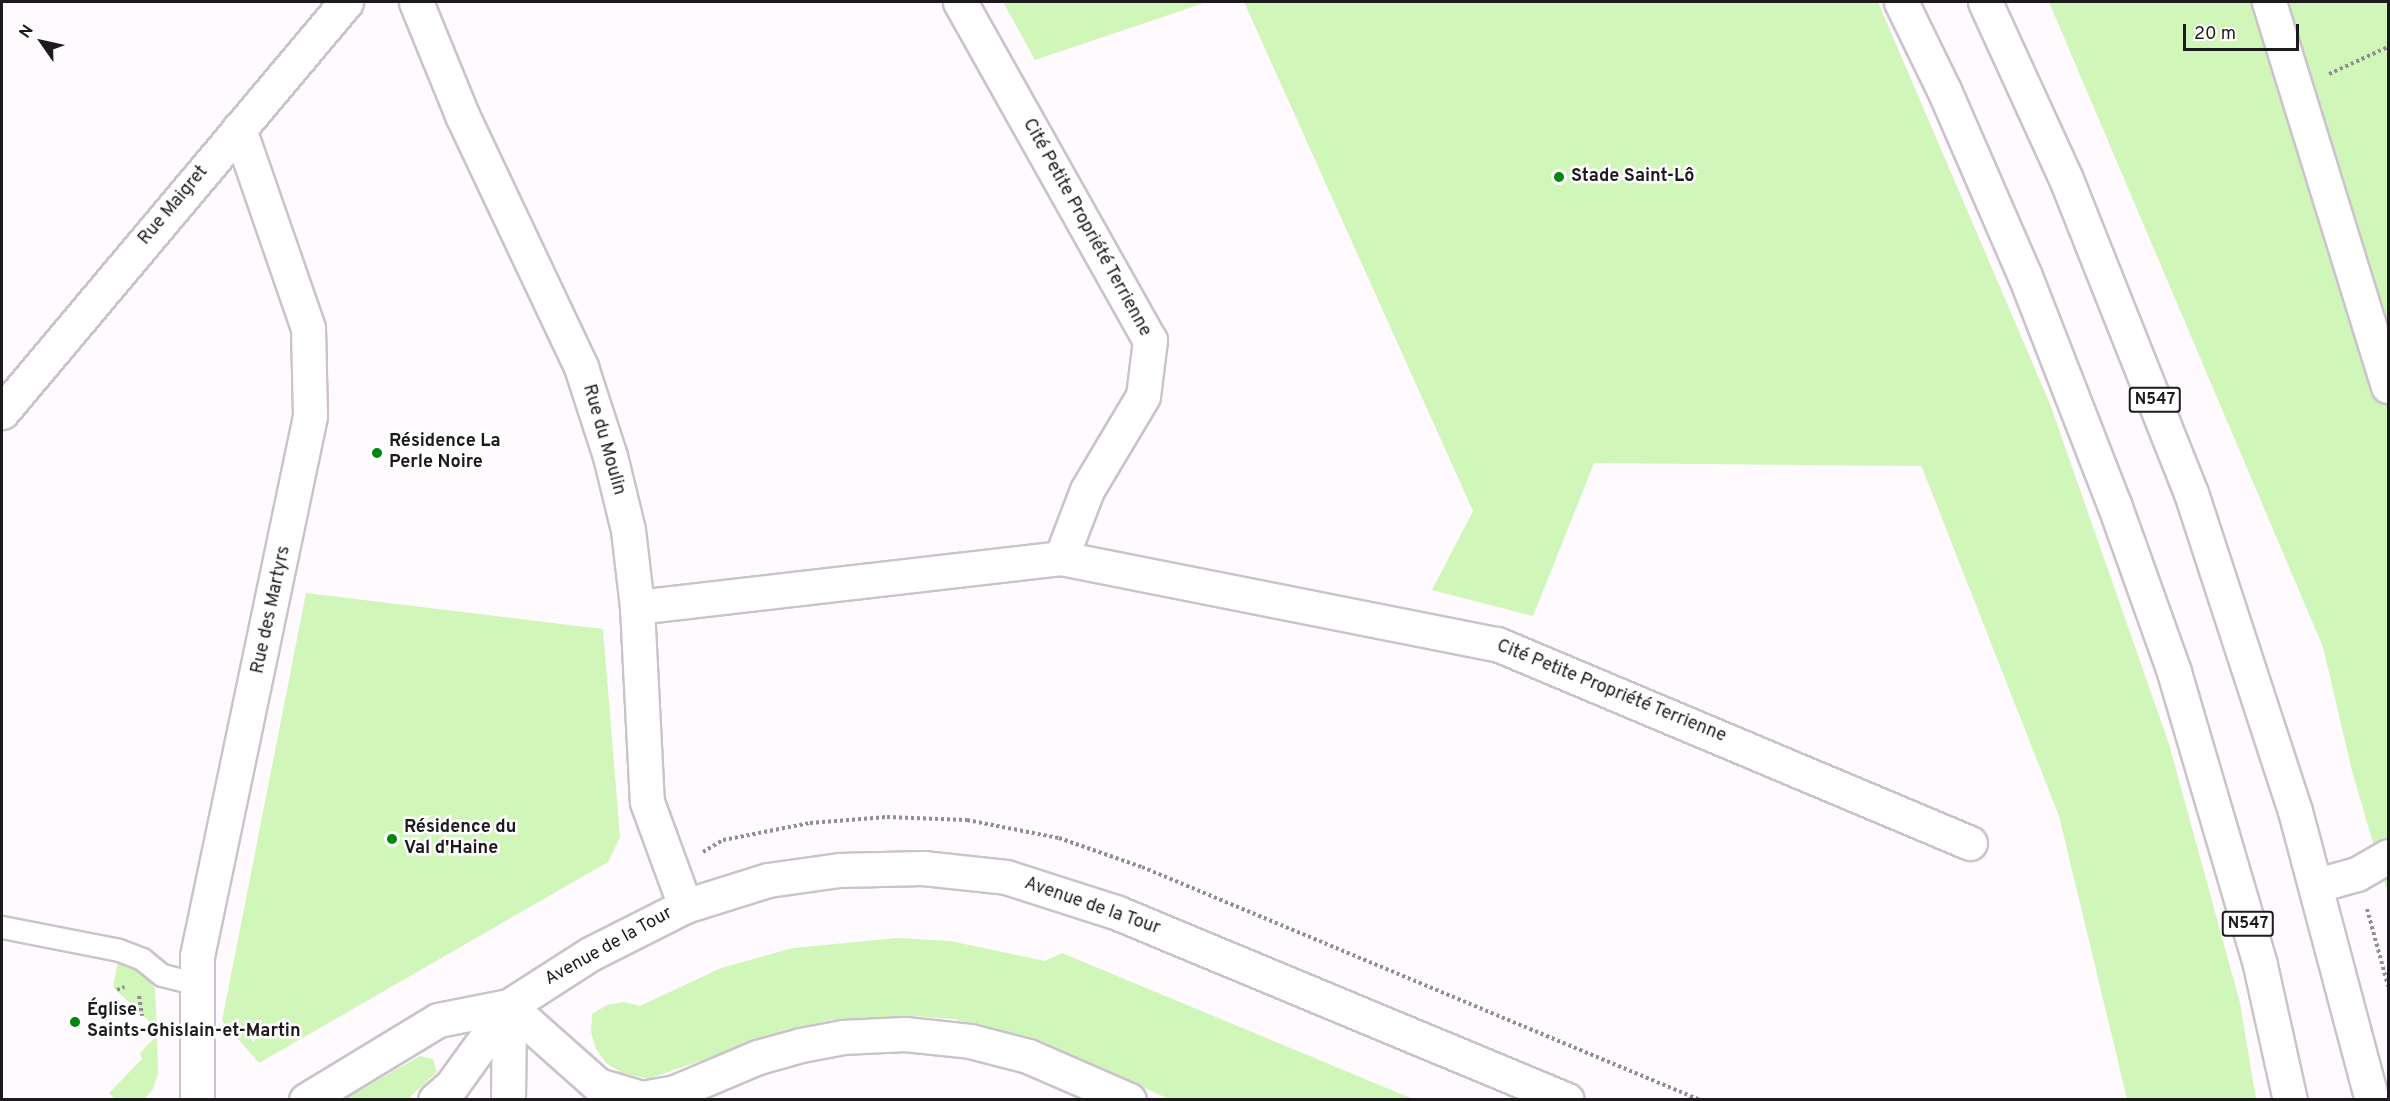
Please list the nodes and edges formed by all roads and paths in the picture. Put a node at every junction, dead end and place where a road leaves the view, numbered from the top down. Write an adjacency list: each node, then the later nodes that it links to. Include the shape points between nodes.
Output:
1 (346, 2): 9 (street, Rue Maigret)
2 (416, 2): 13 (street, Rue du Moulin, via 462,115 581,367 610,456 628,530)
3 (960, 2): 12 (street, Cité Petite Propriété Terrienne, via 1150,340 1143,396 1086,490)
4 (1901, 2): 25 (street, N547, via 2025,276 2114,504 2174,672 2260,966)
5 (1986, 2): 17 (street, N547, via 2066,179 2191,493 2258,689)
6 (2269, 2): 8 (street)
7 (2388, 47): 8 (path)
8 (2297, 88): 10 (street)
9 (239, 129): 11 (street, Rue Maigret); 20 (street, Rue des Martyrs, via 308,328 310,416 197,956)
10 (2388, 386)
11 (2, 412)
12 (1060, 558): 13 (street, Cité Petite Propriété Terrienne); 14 (street, Cité Petite Propriété Terrienne, via 1497,644)
13 (637, 607): 18 (street, Rue du Moulin, via 647,802)
14 (1970, 843)
15 (2388, 856): 16 (street)
16 (2357, 874): 17 (street); 21 (path)
17 (2317, 885): 32 (street, N547)
18 (685, 906): 23 (street, Avenue de la Tour, via 590,954); 31 (street, Avenue de la Tour, via 768,880 839,870 923,868 1006,878 1118,913)
19 (2, 927): 20 (lane, via 119,950 142,959 162,975)
20 (197, 984): 26 (street, Rue des Martyrs)
21 (2388, 986)
22 (138, 992): 24 (path)
23 (509, 1006): 27 (street, Avenue de la Tour, via 438,1020); 28 (street, Avenue de la Tour, via 452,1085); 29 (street); 30 (street, via 597,1085 642,1098 675,1092 758,1057 801,1045 843,1037 905,1034 970,1041 1028,1056)
24 (142, 1016)
25 (2288, 1095)
26 (196, 1100)
27 (306, 1100)
28 (435, 1100)
29 (508, 1100)
30 (1129, 1100)
31 (1567, 1100)
32 (2372, 1100)

